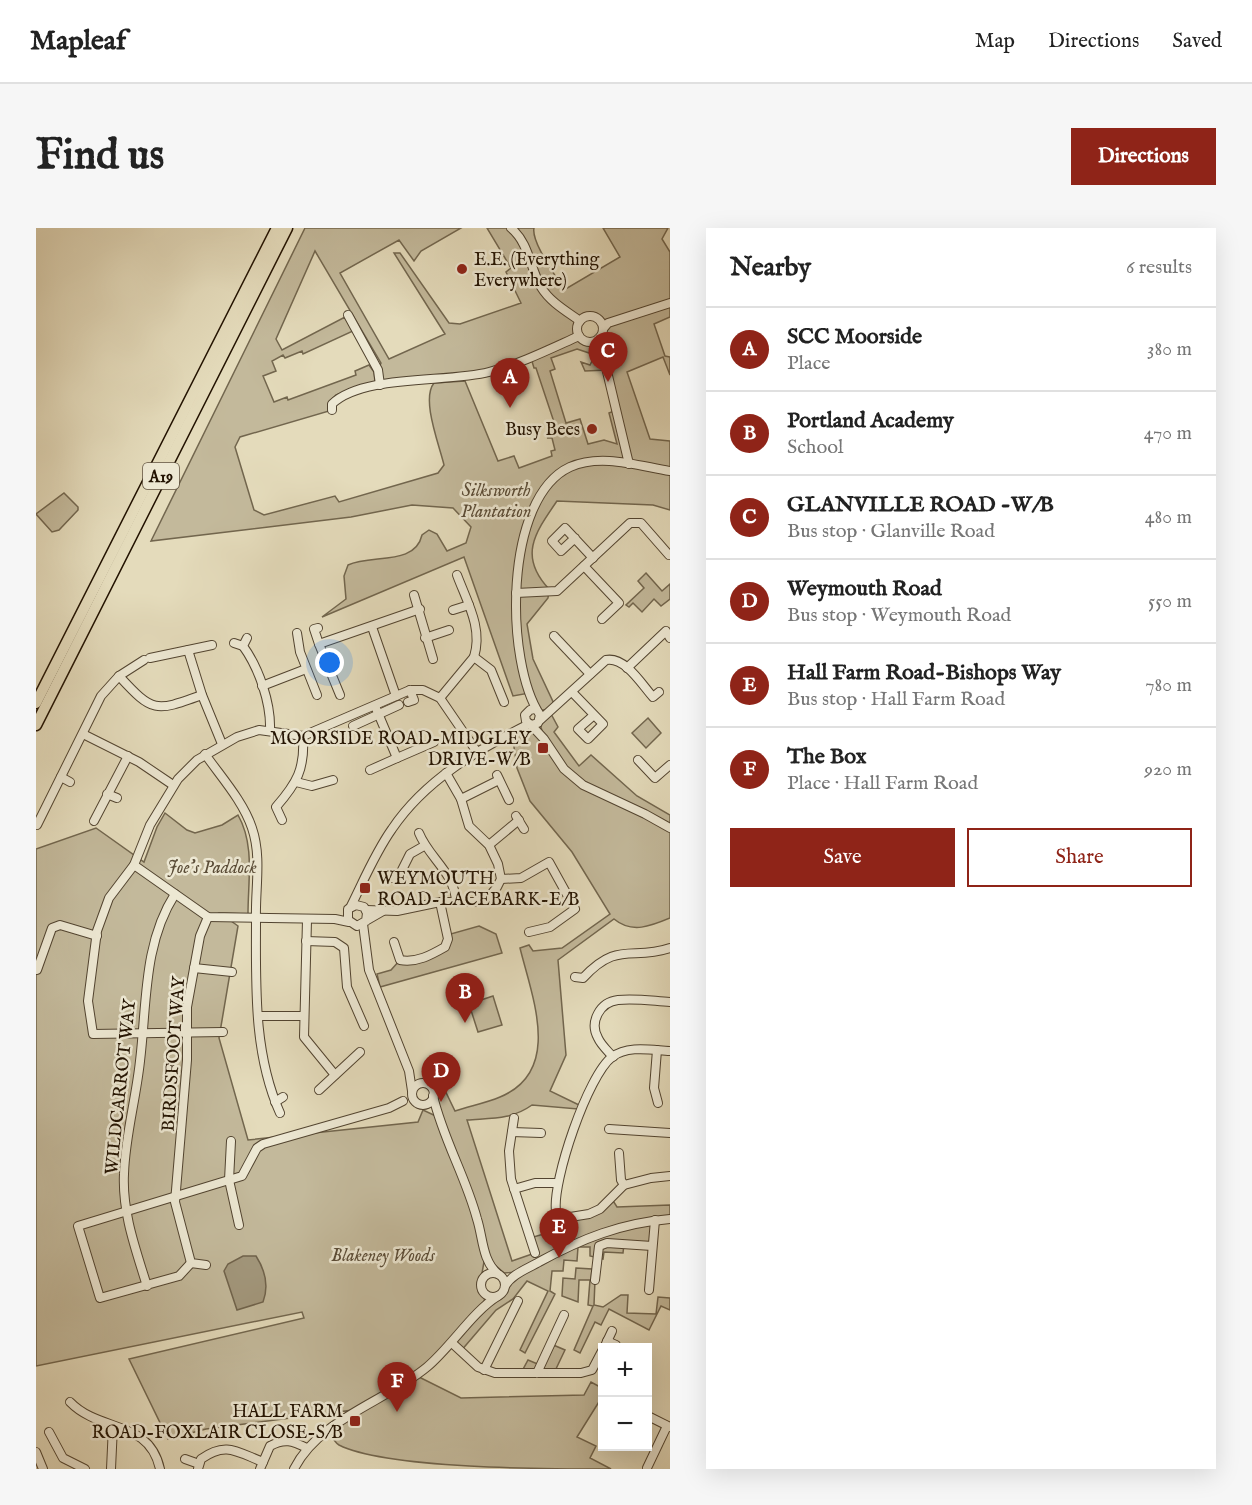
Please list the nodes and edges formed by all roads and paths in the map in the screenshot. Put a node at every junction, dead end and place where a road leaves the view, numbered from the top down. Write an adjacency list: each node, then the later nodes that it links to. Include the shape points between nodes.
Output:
1 (277, 228): 55 (highway, A19)
2 (287, 228): 64 (highway, A19)
3 (513, 228): 6 (street, via 529,254 540,286 552,302)
4 (670, 303): 7 (street)
5 (348, 315): 10 (street, via 378,370)
6 (580, 321): 7 (street, via 589,316); 8 (street)
7 (604, 324): 9 (street)
8 (579, 336): 9 (street, via 591,342); 10 (street, via 487,373)
9 (599, 338): 12 (street)
10 (380, 385): 11 (street, via 338,398)
11 (332, 410)
12 (628, 464): 13 (street); 19 (street, via 592,461 572,466 547,483 530,515)
13 (670, 471)
14 (575, 538): 16 (street)
15 (668, 556): 16 (street, via 636,522 630,523)
16 (593, 558): 17 (street)
17 (584, 566): 19 (street, via 557,591); 24 (street, via 622,606)
18 (457, 575): 21 (street)
19 (516, 594): 59 (street, via 517,634)
20 (414, 595): 22 (street)
21 (469, 605): 23 (street); 38 (street, via 477,630)
22 (420, 609): 25 (street); 31 (street)
23 (453, 610)
24 (602, 619)
25 (372, 627): 34 (street); 51 (street)
26 (318, 628): 34 (street, via 315,629)
27 (449, 630): 31 (street)
28 (297, 633): 41 (street)
29 (554, 636): 42 (street)
30 (247, 638): 36 (street)
31 (425, 638): 39 (street)
32 (670, 638): 40 (street, via 666,631)
33 (234, 643): 36 (street)
34 (320, 644): 50 (street)
35 (212, 645): 37 (street)
36 (243, 646): 44 (street)
37 (188, 650): 43 (street, via 147,659); 48 (street)
38 (474, 657): 52 (street); 54 (street, via 491,670)
39 (433, 659)
40 (627, 668): 42 (street, via 612,659); 47 (street, via 653,697)
41 (306, 669): 44 (street); 49 (street)
42 (590, 674): 46 (street)
43 (118, 676): 48 (street, via 151,706 168,707); 68 (street, via 101,696)
44 (262, 686): 66 (street, via 270,711)
45 (411, 690): 51 (street); 52 (street, via 423,690); 53 (street, via 414,700)
46 (572, 692): 58 (street); 61 (street)
47 (659, 692)
48 (202, 695): 72 (street)
49 (317, 695)
50 (340, 696)
51 (396, 696): 57 (street)
52 (440, 698): 73 (street)
53 (408, 702)
54 (504, 702)
55 (36, 703)
56 (399, 705): 60 (street)
57 (375, 706): 60 (street); 69 (street)
58 (556, 708): 59 (street); 62 (street)
59 (531, 712): 62 (street); 63 (street); 67 (street)
60 (378, 715): 65 (street); 76 (street)
61 (594, 715)
62 (540, 721): 63 (street); 70 (street)
63 (530, 724): 67 (street); 70 (street)
64 (36, 725)
65 (353, 726)
66 (270, 730): 69 (street); 72 (street, via 259,730)
67 (512, 733): 73 (street)
68 (83, 734): 75 (street); 81 (street)
69 (303, 736): 84 (street, via 304,752)
70 (544, 739): 93 (street, via 564,769 583,785)
71 (434, 742): 76 (street)
72 (222, 744): 74 (street)
73 (477, 752): 80 (street)
74 (205, 754): 85 (street); 113 (street, via 243,808 252,828 257,852)
75 (128, 756): 85 (street); 86 (street)
76 (397, 758): 79 (street)
77 (638, 760): 78 (street, via 656,778)
78 (670, 765)
79 (370, 770)
80 (446, 773): 88 (street); 102 (street, via 418,797 393,828)
81 (61, 777): 83 (street); 92 (street)
82 (333, 780): 84 (street, via 322,789)
83 (70, 782)
84 (296, 783): 90 (street, via 273,804)
85 (173, 785): 100 (street, via 150,825)
86 (107, 794): 87 (street); 91 (street)
87 (117, 798)
88 (461, 799): 89 (street, via 498,777); 96 (street, via 469,826)
89 (509, 800)
90 (282, 820)
91 (94, 821)
92 (37, 825)
93 (670, 828)
94 (524, 829): 96 (street, via 517,818)
95 (418, 833): 97 (street)
96 (489, 844): 101 (street)
97 (424, 846): 103 (street, via 410,854 394,878); 106 (street, via 445,869 456,891)
98 (543, 853): 99 (street)
99 (549, 862): 101 (street, via 521,878); 110 (street)
100 (134, 865): 104 (street); 118 (street, via 109,898)
101 (501, 879): 106 (street, via 488,898)
102 (360, 888): 108 (street); 109 (street)
103 (398, 888)
104 (176, 894): 112 (street); 132 (street, WILDCARROT WAY, via 158,925 146,983)
105 (440, 902): 106 (street); 111 (street); 120 (street, via 448,939 445,947 410,962 398,962)
106 (456, 902)
107 (585, 903): 110 (street)
108 (365, 908): 109 (street); 111 (street); 116 (street)
109 (349, 909): 114 (street); 116 (street)
110 (575, 909): 117 (street, via 539,935)
111 (382, 911): 116 (street)
112 (208, 917): 113 (street); 122 (street, BIRDSFOOT WAY)
113 (255, 919): 115 (street); 129 (street)
114 (335, 919): 115 (street); 116 (street)
115 (307, 920): 119 (street)
116 (358, 923): 139 (street, via 369,970)
117 (529, 932)
118 (97, 936): 123 (street, via 60,925 52,928); 132 (street, via 88,1001 93,1034)
119 (306, 941): 130 (street); 131 (street, via 342,946 346,954 343,987)
120 (394, 942)
121 (670, 948): 125 (street, via 609,957)
122 (194, 968): 124 (street); 133 (street, BIRDSFOOT WAY)
123 (37, 970)
124 (232, 972)
125 (581, 981)
126 (593, 1002): 128 (street)
127 (670, 1002): 128 (street, via 616,1000)
128 (601, 1009): 138 (street, via 595,1017 595,1028)
129 (259, 1016): 130 (street); 147 (street, via 260,1052)
130 (304, 1016): 140 (street, via 305,1041)
131 (364, 1026)
132 (142, 1032): 133 (street); 165 (street, WILDCARROT WAY, via 124,1175)
133 (186, 1032): 134 (street); 164 (street, BIRDSFOOT WAY, via 188,1060)
134 (223, 1032)
135 (657, 1050): 136 (street); 138 (street, via 632,1049); 148 (street, via 650,1088)
136 (670, 1051)
137 (360, 1052): 140 (street)
138 (612, 1057): 161 (street, via 603,1065 588,1096)
139 (409, 1071): 141 (street); 143 (street)
140 (335, 1075): 142 (street)
141 (423, 1083): 143 (street); 144 (street, via 431,1086)
142 (319, 1090)
143 (412, 1091): 149 (street, via 415,1101)
144 (434, 1096): 149 (street); 151 (street)
145 (283, 1097): 147 (street)
146 (403, 1101): 160 (street, via 263,1144 242,1176)
147 (275, 1102): 150 (street)
148 (658, 1104)
149 (423, 1105): 151 (street)
150 (280, 1113)
151 (438, 1117): 173 (street, via 467,1187)
152 (514, 1118): 154 (street)
153 (609, 1129): 156 (street, via 624,1133)
154 (512, 1131): 155 (street); 163 (street, via 509,1151)
155 (541, 1133)
156 (670, 1133)
157 (231, 1141): 160 (street)
158 (619, 1154): 162 (street)
159 (670, 1176): 162 (street)
160 (229, 1180): 164 (street); 169 (street)
161 (557, 1183): 163 (street, via 535,1183); 166 (street)
162 (624, 1185): 166 (street, via 600,1209)
163 (514, 1189): 172 (street)
164 (177, 1194): 165 (street); 174 (street, BIRDSFOOT WAY, via 175,1202)
165 (127, 1210): 180 (street, WILDCARROT WAY); 180 (street, via 78,1226 100,1298)
166 (558, 1219): 171 (street)
167 (670, 1219): 168 (street)
168 (654, 1220): 170 (street); 171 (street, via 601,1232)
169 (239, 1225)
170 (652, 1245): 179 (street, via 599,1246); 182 (street)
171 (568, 1246): 176 (street)
172 (535, 1253)
173 (485, 1255): 177 (street); 178 (street)
174 (191, 1263): 175 (street); 180 (street, via 185,1273)
175 (206, 1265)
176 (520, 1272): 177 (street); 181 (street)
177 (498, 1274): 178 (street, via 491,1273); 181 (street)
178 (482, 1280): 183 (street)
179 (595, 1280)
180 (147, 1286)
181 (505, 1286): 184 (street)
182 (649, 1290)
183 (483, 1292): 184 (street); 186 (street)
184 (498, 1296): 186 (street)
185 (518, 1301): 192 (street)
186 (480, 1311): 189 (street)
187 (564, 1316): 193 (street)
188 (612, 1330): 190 (street)
189 (452, 1343): 192 (street); 199 (street, via 421,1371 322,1434)
190 (606, 1343)
191 (598, 1359): 193 (street, via 592,1370 581,1373)
192 (484, 1370): 193 (street)
193 (537, 1373)
194 (70, 1402): 196 (street, via 88,1416)
195 (652, 1418): 197 (street)
196 (113, 1426): 208 (street); 209 (street, via 138,1434 153,1451)
197 (669, 1426): 205 (street)
198 (49, 1432): 203 (street)
199 (307, 1448): 202 (street, via 281,1440 270,1446); 210 (street)
200 (36, 1452): 206 (street)
201 (185, 1459): 204 (street)
202 (262, 1465): 204 (street, via 236,1450 223,1449 209,1454)
203 (69, 1466): 207 (street)
204 (198, 1466)
205 (647, 1468)
206 (43, 1469)
207 (85, 1469)
208 (109, 1469)
209 (160, 1469)
210 (294, 1469)

